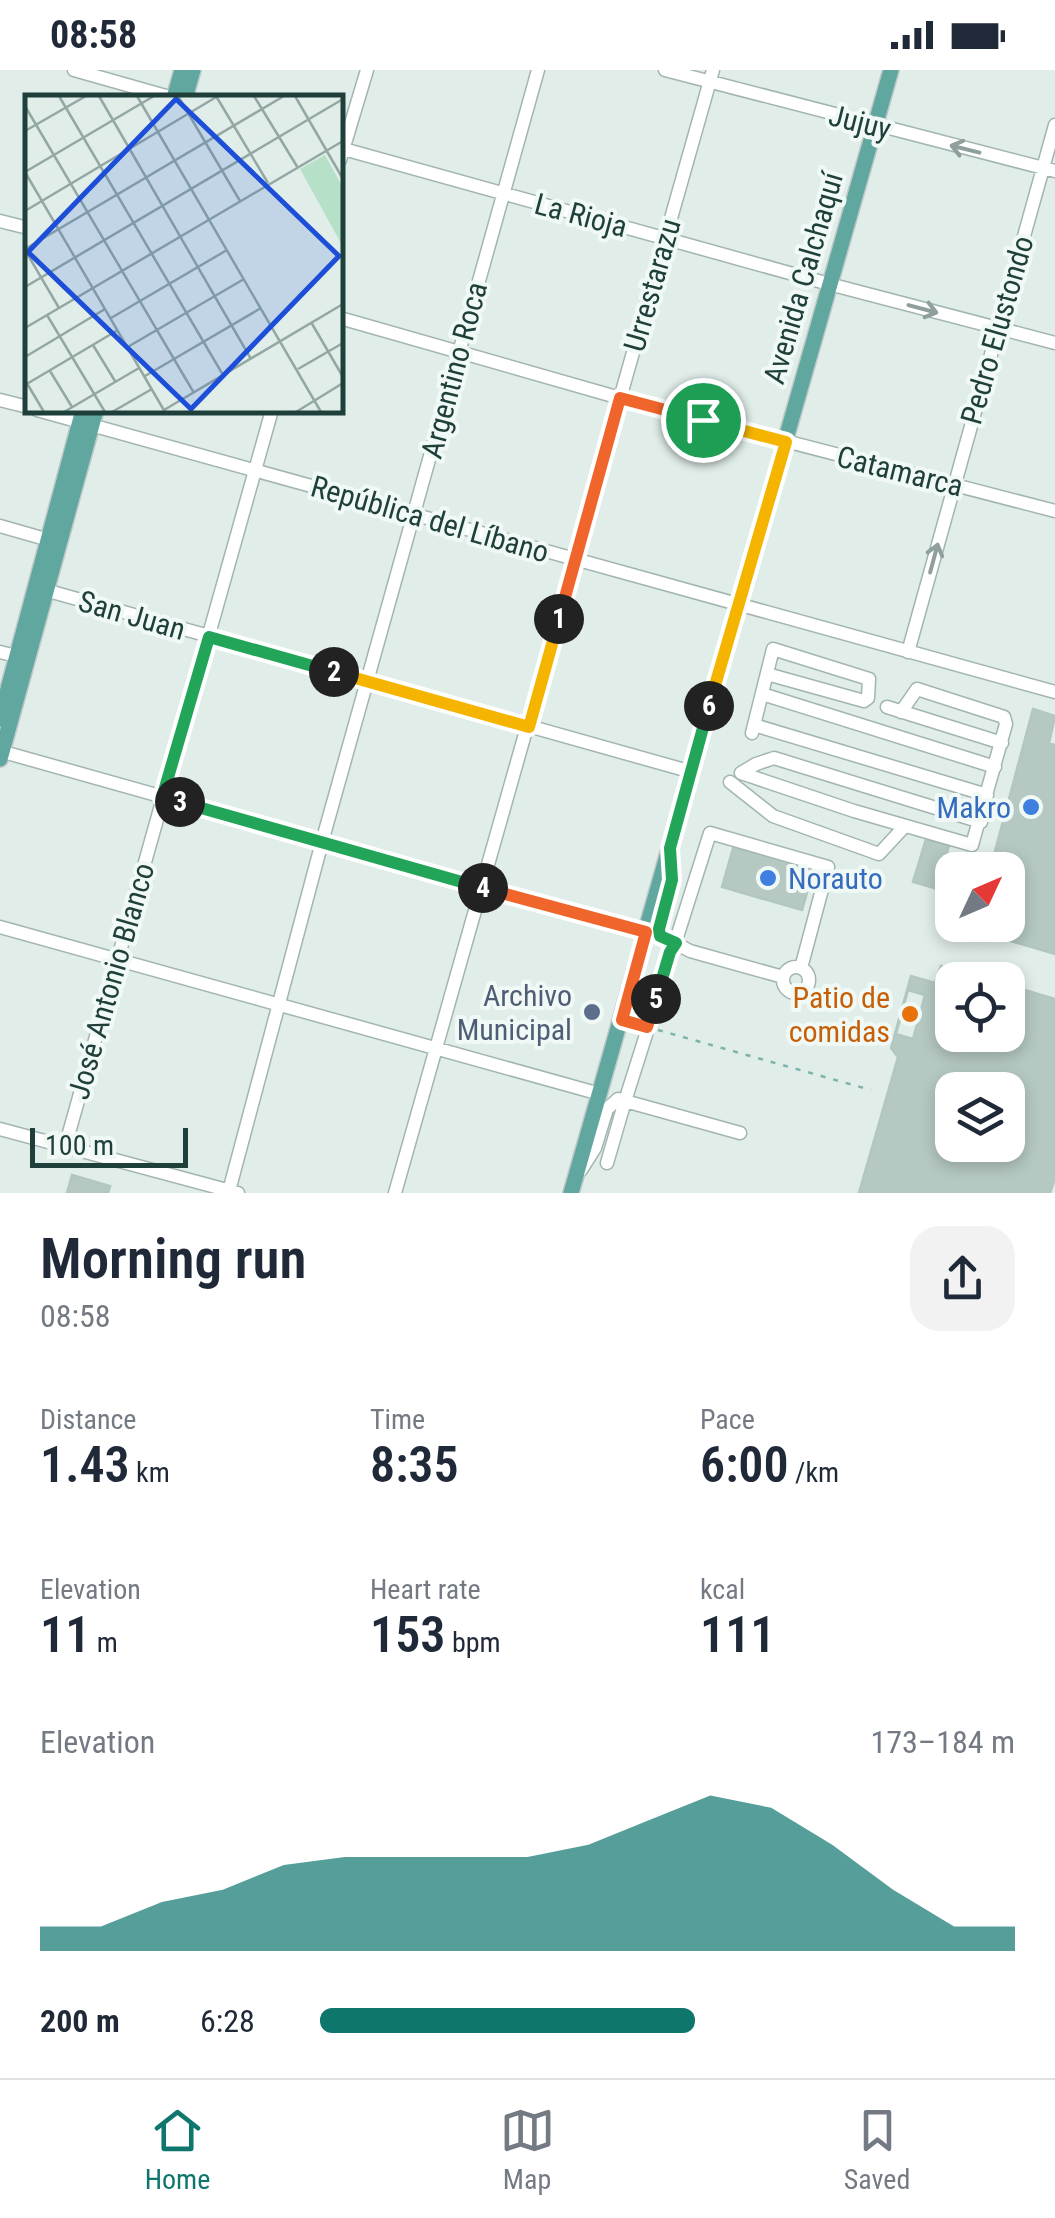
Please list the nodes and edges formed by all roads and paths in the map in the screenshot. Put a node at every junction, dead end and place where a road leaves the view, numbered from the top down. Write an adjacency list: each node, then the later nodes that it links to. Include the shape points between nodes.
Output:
1 (74, 70): 9 (street)
2 (182, 70): 10 (main road)
3 (193, 70): 11 (main road)
4 (367, 70): 14 (street)
5 (538, 70): 17 (street, Argentino Roca)
6 (665, 70): 8 (street, Jujuy)
7 (891, 70): 13 (main road, Avenida Calchaquí)
8 (711, 76): 13 (street, Jujuy); 20 (street, Urrestarazu)
9 (162, 95)
10 (174, 95)
11 (187, 95)
12 (1055, 125): 16 (street, Pedro Elustondo)
13 (875, 126): 16 (street, Jujuy, one-way to 13); 21 (main road, Avenida Calchaquí)
14 (342, 149)
15 (342, 152): 17 (street, La Rioja)
16 (1049, 170): 23 (street, Pedro Elustondo)
17 (502, 194): 20 (street, La Rioja); 25 (street, Argentino Roca)
18 (0, 220): 19 (street)
19 (25, 227)
20 (666, 238): 21 (street, La Rioja); 26 (street, Urrestarazu)
21 (829, 284): 23 (street, La Rioja, one-way to 23); 32 (main road, Avenida Calchaquí)
22 (342, 319): 25 (street, Catamarca)
23 (997, 328): 24 (street, La Rioja); 34 (street, Pedro Elustondo)
24 (1055, 343)
25 (459, 352): 26 (street, Catamarca); 36 (street, Argentino Roca)
26 (620, 398): 32 (street, Catamarca); 39 (street, Urrestarazu)
27 (0, 400): 28 (street)
28 (25, 406)
29 (52, 412): 31 (street, República del Líbano)
30 (271, 412): 33 (street, José Antonio Blanco)
31 (88, 417): 33 (street, República del Líbano); 38 (main road)
32 (786, 442): 34 (street, Catamarca); 41 (main road, Avenida Calchaquí)
33 (256, 470): 36 (street, República del Líbano); 42 (street, José Antonio Blanco)
34 (954, 485): 35 (street, Catamarca); 44 (street, Pedro Elustondo, one-way to 34)
35 (1055, 512)
36 (415, 515): 39 (street, República del Líbano); 47 (street, Argentino Roca)
37 (0, 526): 38 (street)
38 (53, 541): 40 (main road)
39 (575, 560): 41 (street, República del Líbano); 53 (street, Urrestarazu)
40 (41, 589): 42 (street, San Juan); 45 (main road)
41 (739, 604): 44 (street, República del Líbano); 57 (main road, Avenida Calchaquí)
42 (209, 637): 47 (street, San Juan); 60 (street, José Antonio Blanco)
43 (0, 652): 45 (street)
44 (908, 652): 48 (street, República del Líbano)
45 (22, 657): 52 (main road); 55 (main road)
46 (767, 674): 46 (street, via 864,701 870,685 869,679 773,649); 49 (street)
47 (369, 682): 53 (street, San Juan); 63 (street, Argentino Roca)
48 (1055, 692)
49 (762, 694): 56 (street); 59 (street, via 753,729)
50 (887, 707): 51 (street)
51 (902, 712): 54 (street); 54 (street, via 917,689 1004,716)
52 (0, 719)
53 (529, 727): 57 (street, San Juan); 65 (street, Urrestarazu)
54 (1002, 742): 56 (street)
55 (1, 754): 60 (street)
56 (995, 767): 59 (street)
57 (692, 772): 64 (main road, Avenida Calchaquí)
58 (730, 782): 62 (street, via 773,816 879,854)
59 (988, 795): 61 (street)
60 (162, 798): 63 (street); 69 (street, José Antonio Blanco)
61 (980, 822): 62 (street, via 969,846); 62 (street, via 774,758 741,773)
62 (905, 826)
63 (322, 842): 65 (street); 72 (street, Argentino Roca)
64 (670, 848): 67 (main road, Avenida Calchaquí); 68 (street, via 672,880 659,929)
65 (481, 888): 67 (street); 74 (street, Urrestarazu)
66 (0, 927): 69 (street)
67 (646, 932): 76 (main road, Avenida Calchaquí)
68 (676, 943): 70 (street, via 710,833 828,868); 71 (street); 73 (street)
69 (116, 960): 72 (street); 80 (street, José Antonio Blanco)
70 (801, 968): 71 (street); 71 (street, via 808,977 803,990 789,991)
71 (784, 977)
72 (277, 1005): 74 (street); 83 (street, Argentino Roca)
73 (647, 1027): 75 (path); 77 (street)
74 (435, 1049): 76 (street); 84 (street, Urrestarazu)
75 (871, 1090)
76 (600, 1094): 82 (main road, Avenida Calchaquí)
77 (625, 1101): 79 (street); 81 (street); 82 (street, via 607,1109)
78 (0, 1129): 80 (street)
79 (740, 1134)
80 (64, 1147): 83 (street)
81 (607, 1163)
82 (573, 1186)
83 (233, 1192)
84 (394, 1193)

